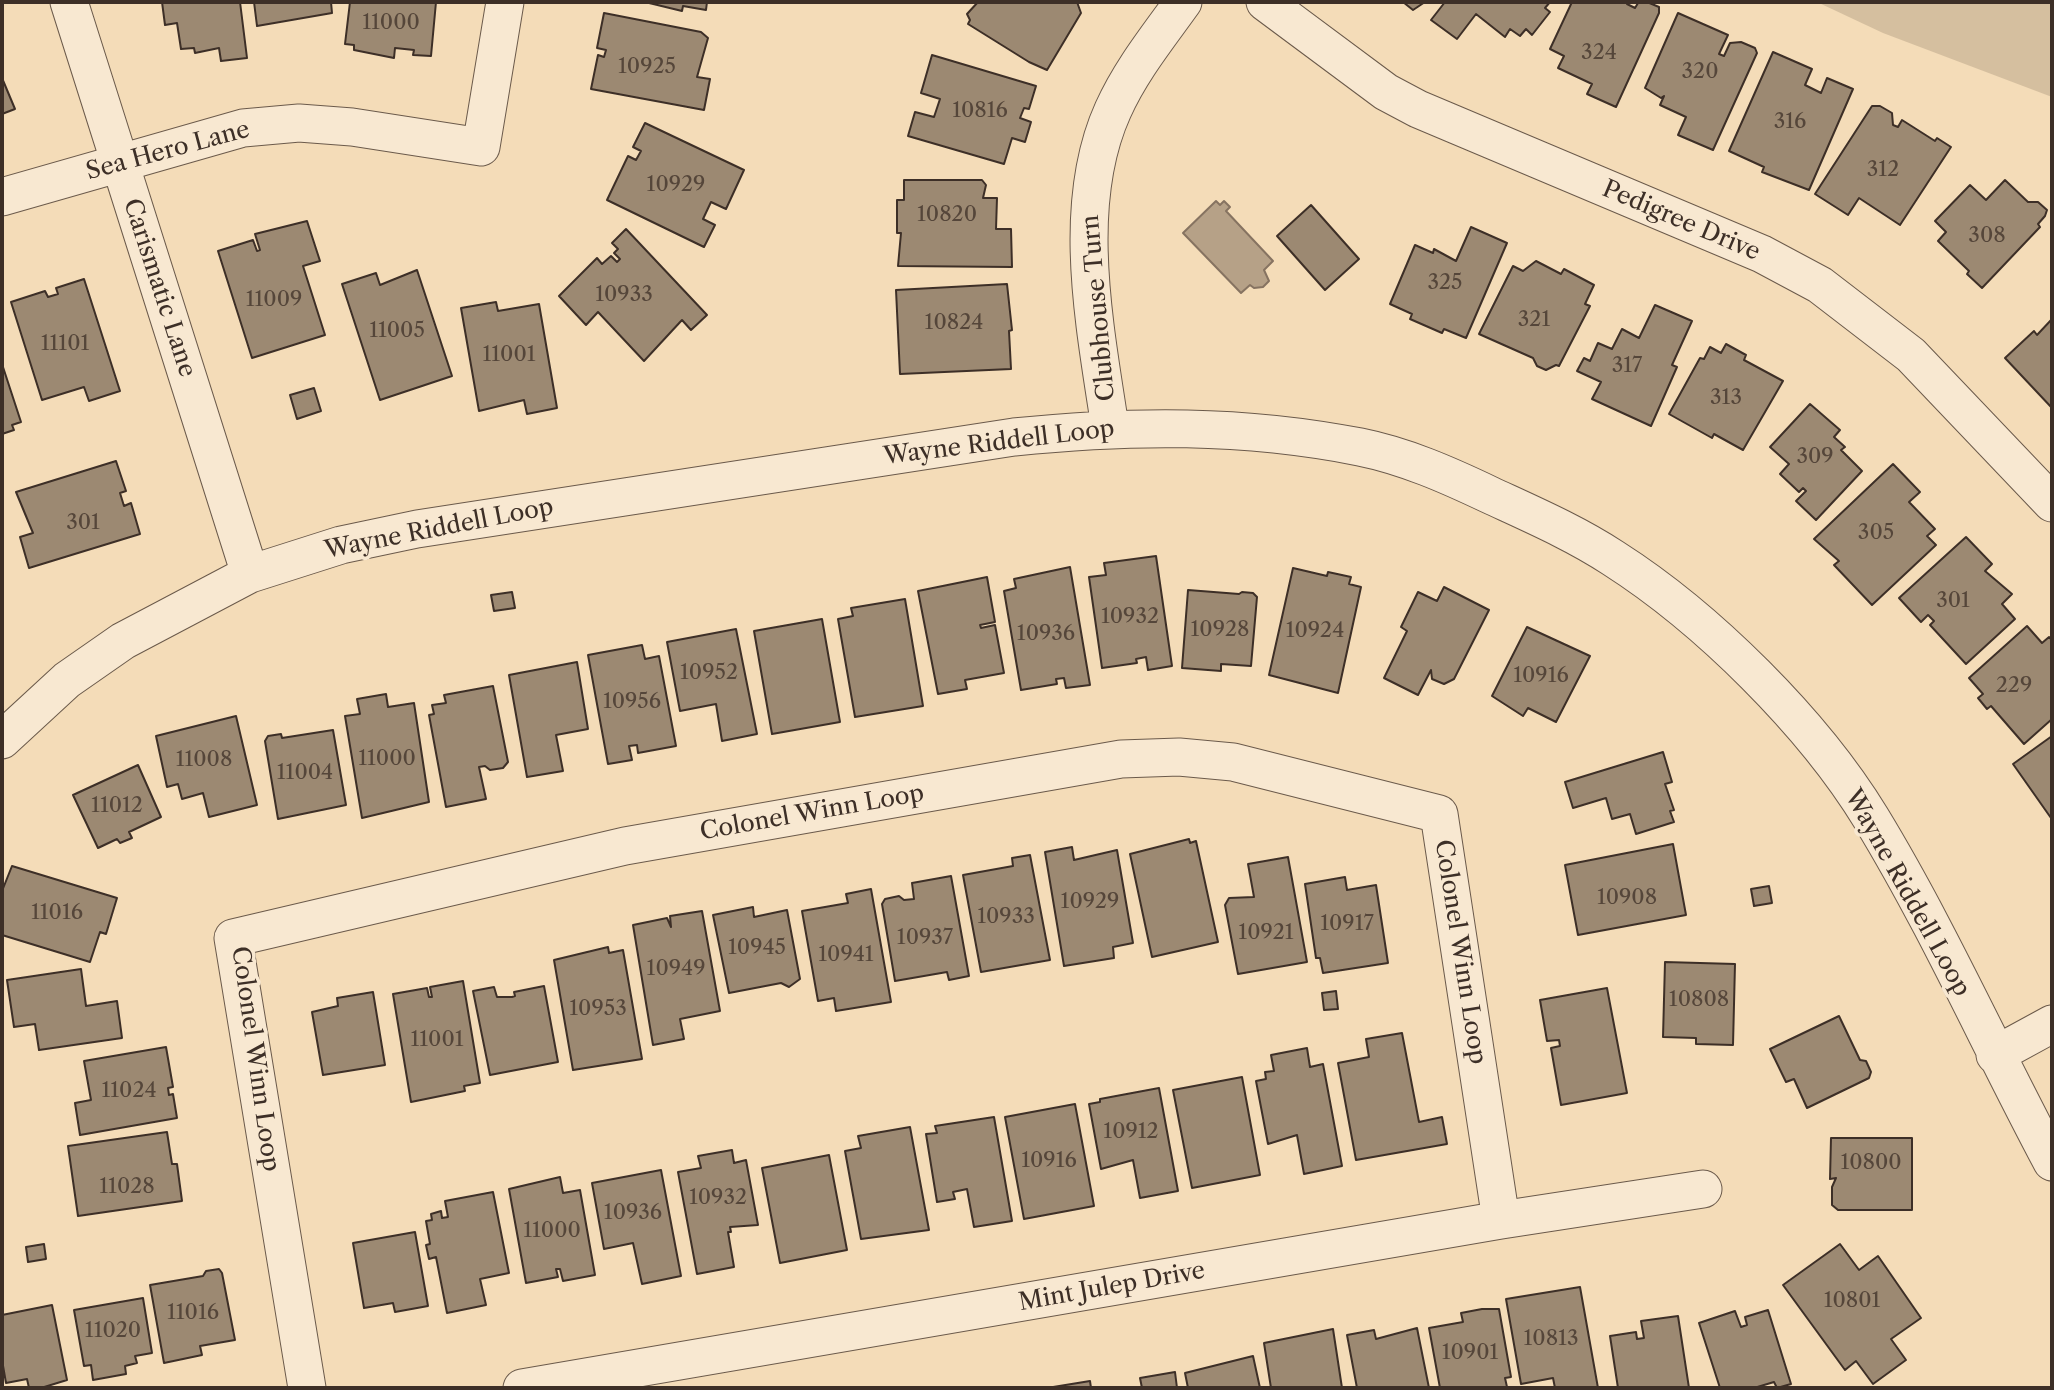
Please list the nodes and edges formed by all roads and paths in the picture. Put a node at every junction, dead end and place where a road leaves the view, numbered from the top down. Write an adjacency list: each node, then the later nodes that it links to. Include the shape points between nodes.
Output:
1 (69, 2): 5 (street, Carismatic Lane)
2 (505, 2): 5 (street, Sea Hero Lane, via 481,147 299,123 243,128)
3 (1183, 2): 7 (street, Clubhouse Turn, via 1122,92 1091,185 1090,247)
4 (1265, 2): 8 (street, Pedigree Drive, via 1386,92 1418,109 1762,254 1820,285 1911,355)
5 (119, 164): 6 (street, Sea Hero Lane); 9 (street, Carismatic Lane)
6 (2, 197)
7 (1110, 427): 9 (street, Wayne Riddell Loop, via 1014,437 417,528 341,545); 12 (street, Wayne Riddell Loop, via 1201,428 1362,447 1438,471 1530,513 1612,558 1692,617 1816,742 1870,817)
8 (2052, 503)
9 (250, 574): 10 (street, Wayne Riddell Loop, via 101,657 57,688)
10 (2, 740)
11 (2052, 1024): 12 (street)
12 (1995, 1055): 13 (street, Wayne Riddell Loop)
13 (2052, 1162)
14 (1703, 1189): 15 (street, Mint Julep Drive)
15 (1501, 1220): 16 (street, Colonel Winn Loop, via 1439,814 1233,762 1179,757 1121,759 625,846 233,938); 17 (street, Mint Julep Drive)
16 (307, 1388)
17 (522, 1388)

